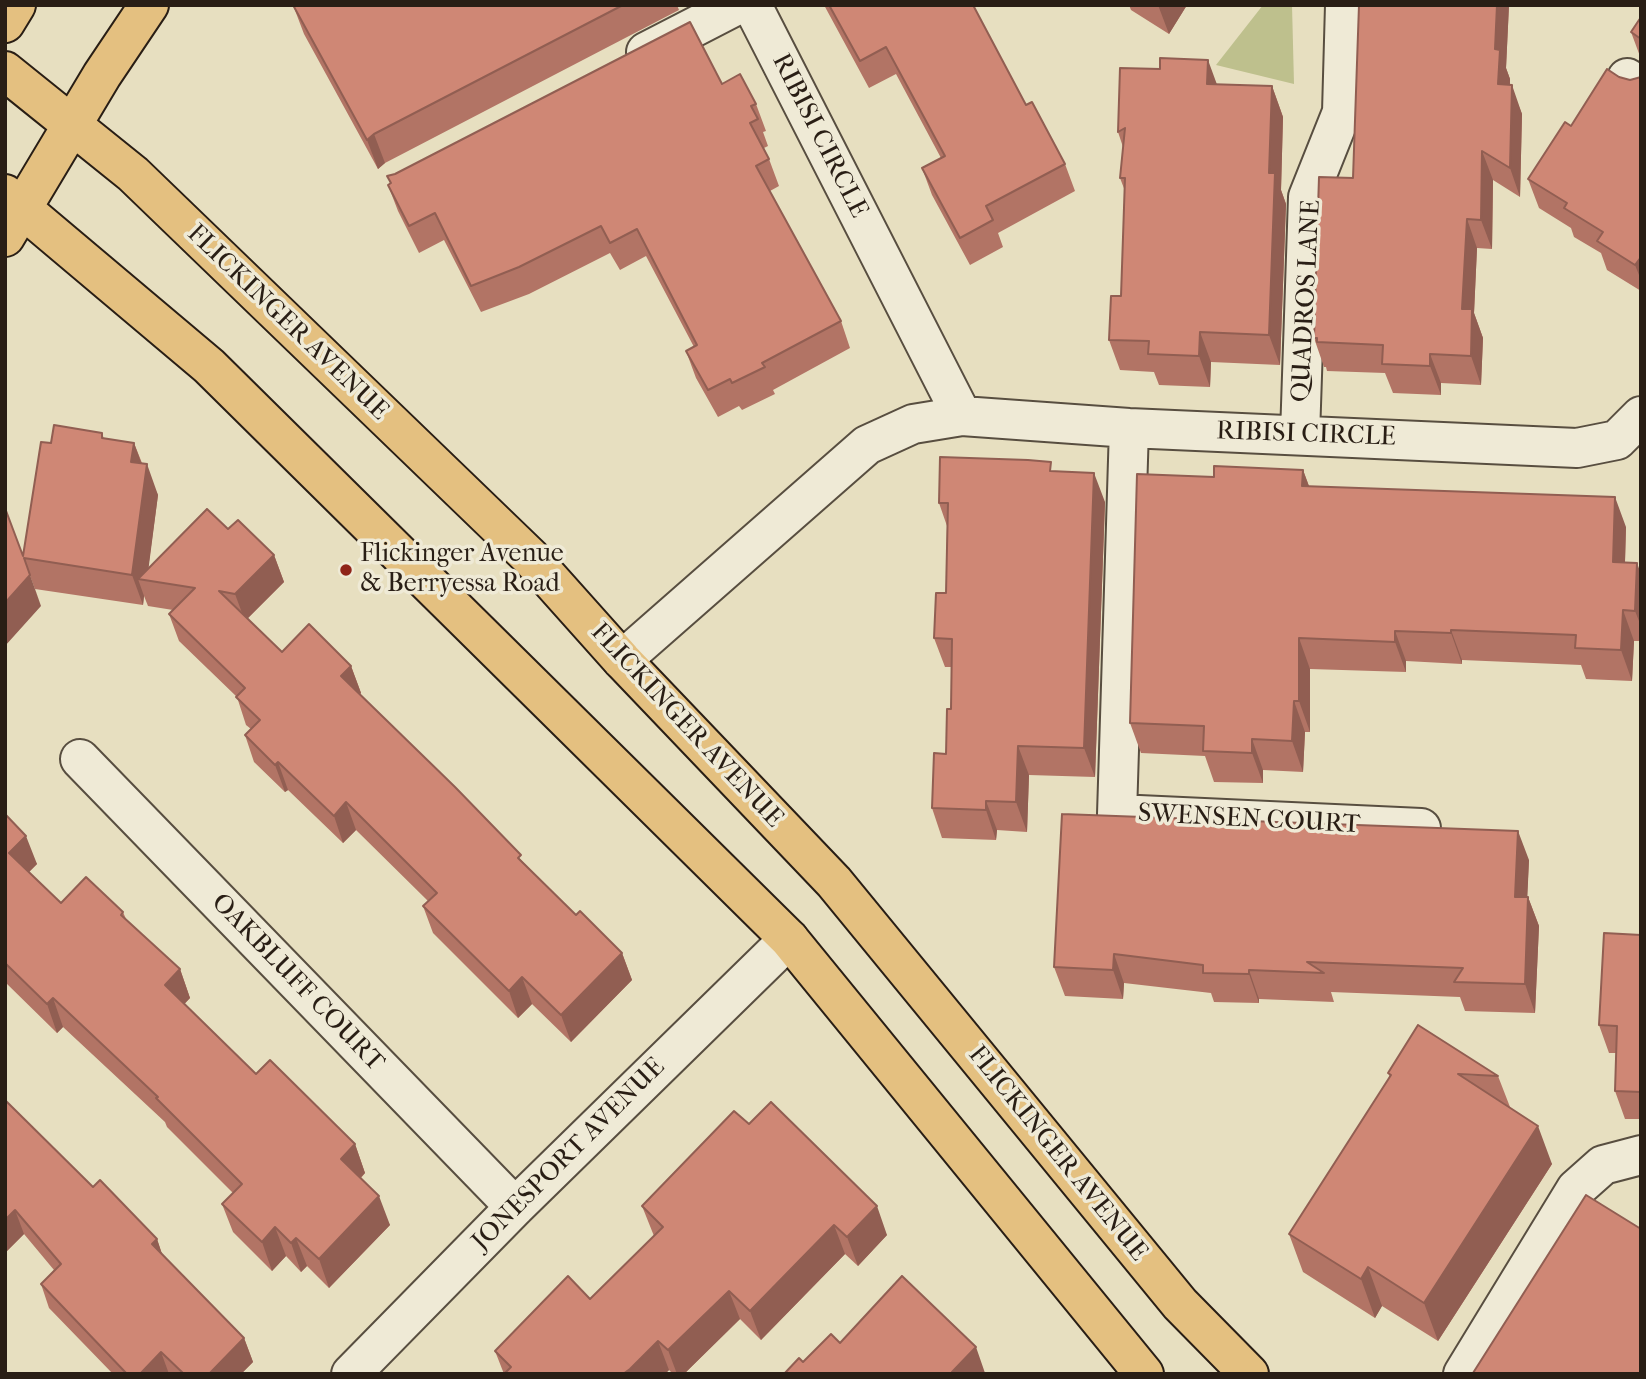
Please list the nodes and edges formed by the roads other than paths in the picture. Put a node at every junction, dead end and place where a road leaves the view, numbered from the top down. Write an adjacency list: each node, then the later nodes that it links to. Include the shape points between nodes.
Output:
1 (16, 5): 6 (main road)
2 (149, 5): 9 (main road)
3 (737, 5): 7 (street)
4 (752, 5): 11 (street, RIBISI CIRCLE)
5 (1345, 5): 14 (street, QUADROS LANE, via 1342,112 1308,197)
6 (5, 23)
7 (615, 68)
8 (5, 71): 9 (main road, FLICKINGER AVENUE)
9 (72, 125): 10 (main road); 15 (main road, FLICKINGER AVENUE, via 133,174 520,548)
10 (11, 213): 18 (main road, via 209,366)
11 (962, 416): 13 (street, RIBISI CIRCLE); 15 (street, RIBISI CIRCLE, via 913,424 867,446)
12 (1641, 416): 14 (street, RIBISI CIRCLE, via 1617,440 1577,448)
13 (1129, 428): 14 (street, RIBISI CIRCLE); 17 (street, SWENSEN COURT, via 1117,814)
14 (1300, 435)
15 (622, 660): 23 (main road, FLICKINGER AVENUE, via 834,882 1180,1304)
16 (80, 759): 20 (street, OAKBLUFF COURT)
17 (1460, 829)
18 (789, 939): 20 (street, JONESPORT AVENUE); 22 (main road)
19 (1641, 1155): 24 (street, via 1603,1165 1576,1189)
20 (515, 1207): 21 (street, JONESPORT AVENUE)
21 (351, 1374)
22 (1144, 1374)
23 (1249, 1374)
24 (1463, 1374)

